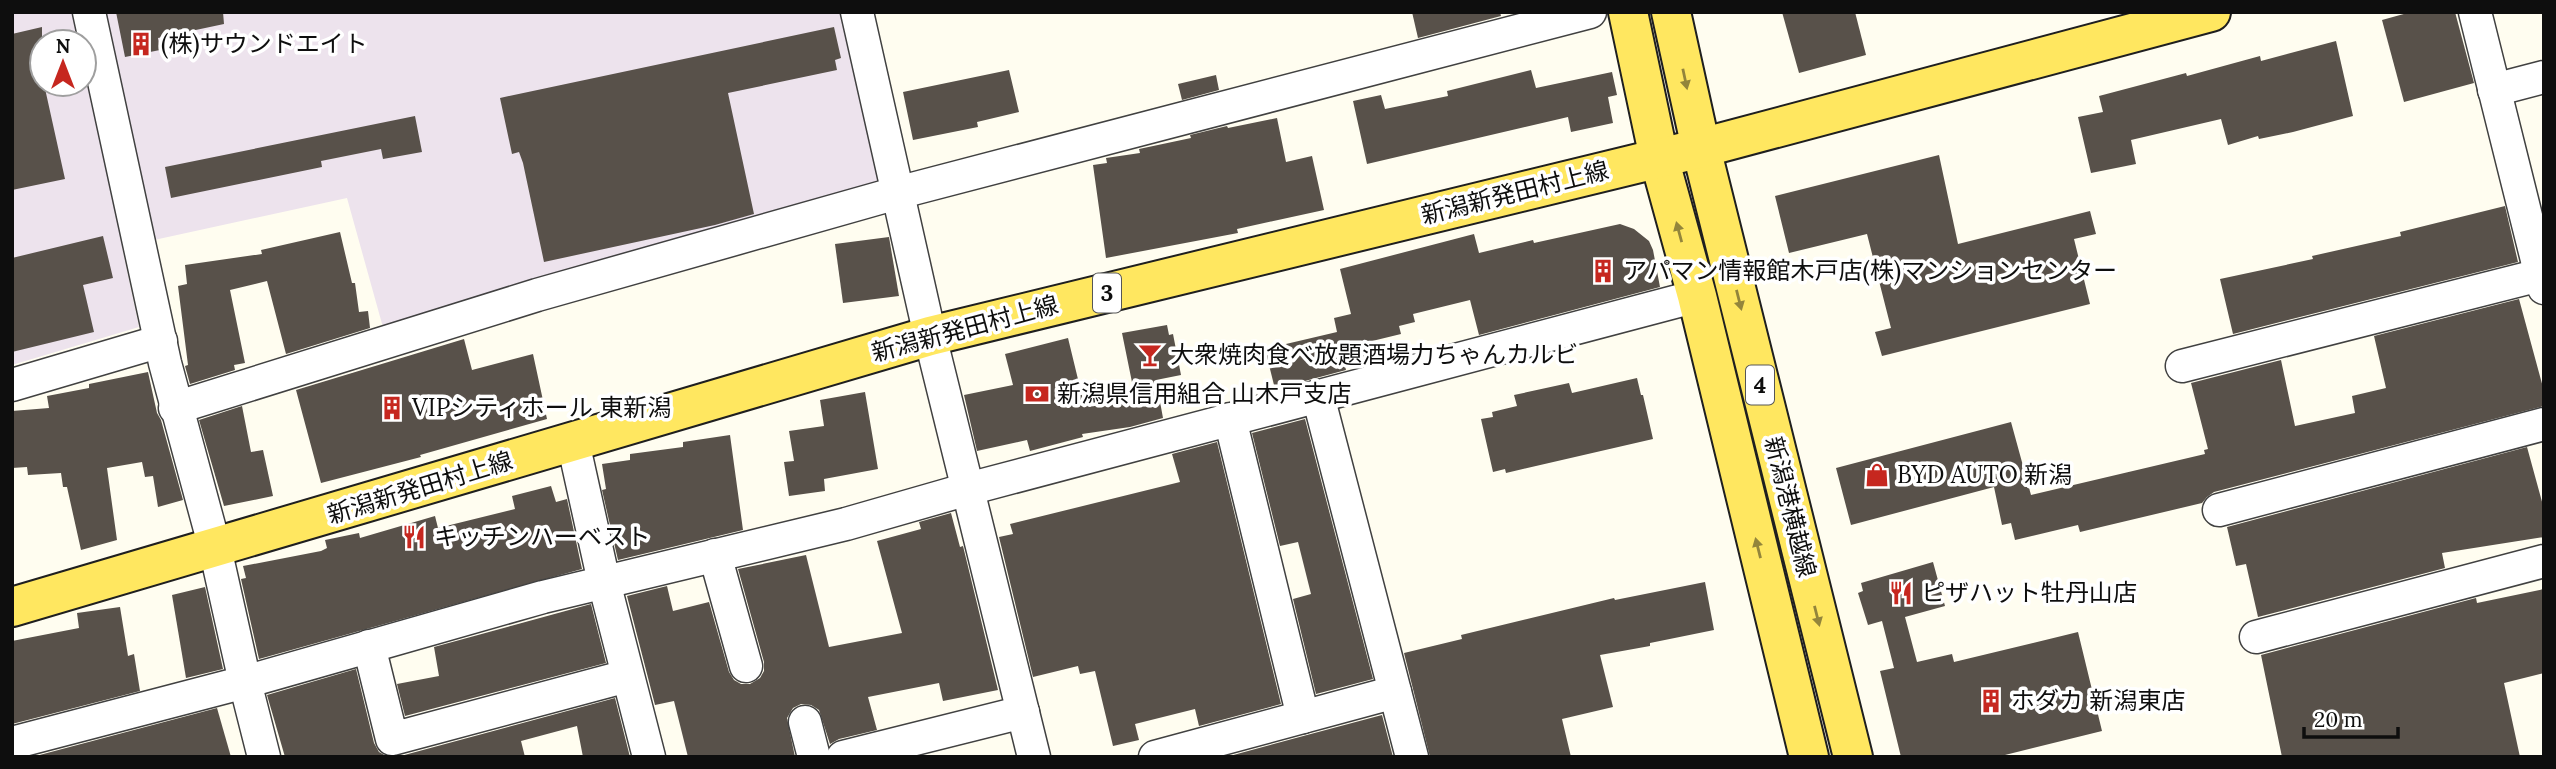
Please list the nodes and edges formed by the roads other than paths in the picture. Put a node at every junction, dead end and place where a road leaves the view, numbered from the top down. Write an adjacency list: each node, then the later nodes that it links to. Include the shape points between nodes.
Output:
1 (89, 12): 16 (street)
2 (858, 12): 12 (street)
3 (1590, 12): 12 (street)
4 (1628, 12): 11 (main road, 新潟港横越線 / 4)
5 (1671, 12): 10 (main road, 新潟港横越線 / 4, one-way to 10)
6 (2211, 12): 10 (main road, 新潟新発田村上線 / 3)
7 (2475, 12): 9 (street)
8 (2544, 77): 9 (street)
9 (2494, 90): 13 (street)
10 (1700, 148): 11 (main road, 新潟新発田村上線 / 3); 49 (main road, 新潟港横越線 / 4, one-way to 49)
11 (1659, 158): 14 (main road, 新潟港横越線 / 4, one-way to 11); 15 (main road, 新潟新発田村上線 / 3)
12 (897, 193): 15 (street); 20 (street, via 537,295)
13 (2543, 279): 17 (street)
14 (1697, 296): 19 (street); 48 (main road, 新潟港横越線 / 4, one-way to 14)
15 (930, 336): 23 (main road, 新潟新発田村上線 / 3); 24 (street)
16 (161, 341): 18 (street); 20 (street)
17 (2182, 366)
18 (12, 385)
19 (1318, 396): 21 (street); 36 (street)
20 (175, 408): 26 (street)
21 (1230, 419): 24 (street); 38 (street)
22 (2544, 424): 25 (street)
23 (573, 442): 26 (main road, 新潟新発田村上線 / 3); 29 (street)
24 (968, 489): 27 (street); 37 (street)
25 (2220, 510)
26 (215, 548): 30 (main road, 新潟新発田村上線 / 3); 35 (street)
27 (715, 555): 29 (street); 33 (street)
28 (2544, 561): 31 (street)
29 (604, 582): 32 (street); 34 (street)
30 (12, 607)
31 (2256, 637)
32 (369, 646): 34 (street, via 392,739); 35 (street)
33 (746, 666)
34 (627, 676): 42 (street)
35 (245, 682): 40 (street); 41 (street)
36 (1395, 692): 38 (street); 47 (street)
37 (1023, 712): 44 (street); 45 (street)
38 (1303, 717): 46 (street)
39 (805, 722): 43 (street)
40 (12, 743)
41 (264, 757)
42 (649, 757)
43 (814, 757)
44 (843, 757)
45 (1034, 757)
46 (1155, 757)
47 (1412, 757)
48 (1809, 757)
49 (1853, 757)

